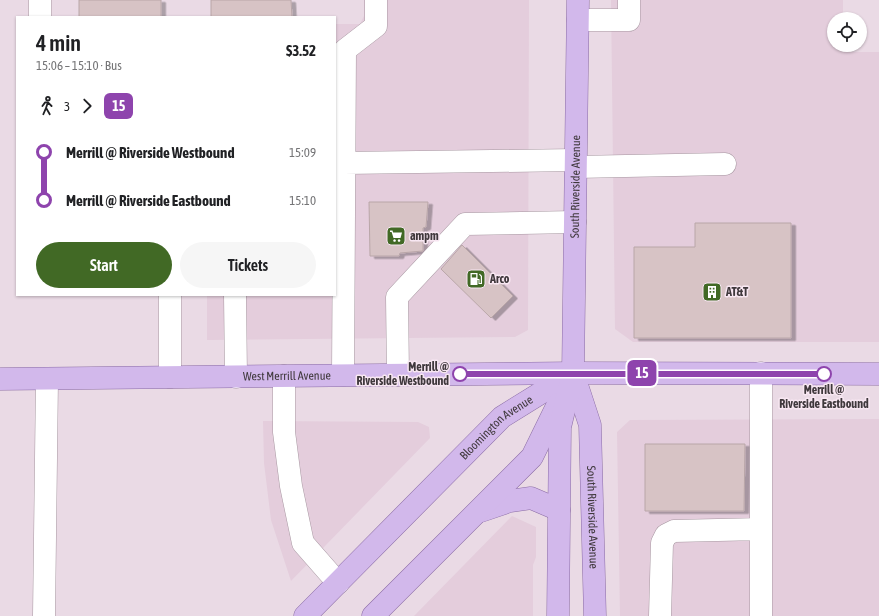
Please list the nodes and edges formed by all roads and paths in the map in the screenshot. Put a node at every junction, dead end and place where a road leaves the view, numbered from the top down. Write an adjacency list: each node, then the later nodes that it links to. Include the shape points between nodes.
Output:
1 (40, 0): 5 (lane)
2 (376, 0): 6 (lane, via 376,26 345,50)
3 (630, 0): 4 (lane, via 630,20)
4 (578, 10): 7 (main road, South Riverside Avenue)
5 (40, 16)
6 (344, 163): 7 (lane); 9 (lane)
7 (576, 164): 8 (lane); 10 (main road, South Riverside Avenue)
8 (724, 164)
9 (339, 219): 11 (lane)
10 (575, 222): 14 (main road, South Riverside Avenue); 18 (lane, via 465,224 397,296)
11 (339, 287): 17 (lane)
12 (170, 296): 21 (lane)
13 (235, 296): 20 (lane)
14 (573, 373): 15 (main road, West Merrill Avenue); 18 (main road, West Merrill Avenue); 24 (main road, South Riverside Avenue, via 560,427); 25 (main road, via 532,457); 27 (main road, Bloomington Avenue, via 502,417); 32 (main road, South Riverside Avenue, via 590,425)
15 (761, 374): 16 (main road, West Merrill Avenue); 26 (lane)
16 (879, 374)
17 (343, 375): 18 (main road, West Merrill Avenue); 19 (main road, West Merrill Avenue)
18 (398, 375)
19 (284, 376): 20 (main road, West Merrill Avenue); 27 (lane, via 284,432 291,486 303,543)
20 (236, 377): 21 (main road, West Merrill Avenue)
21 (170, 378): 23 (main road, West Merrill Avenue)
22 (0, 379): 23 (main road, West Merrill Avenue)
23 (47, 379): 28 (lane)
24 (559, 510): 25 (main road, via 531,498 510,501); 31 (main road, South Riverside Avenue)
25 (475, 514): 30 (main road)
26 (761, 529): 33 (lane, via 674,531 666,536 662,543); 34 (lane)
27 (338, 583): 29 (main road, Bloomington Avenue)
28 (44, 616)
29 (305, 616)
30 (373, 616)
31 (558, 616)
32 (595, 616)
33 (660, 616)
34 (761, 616)

